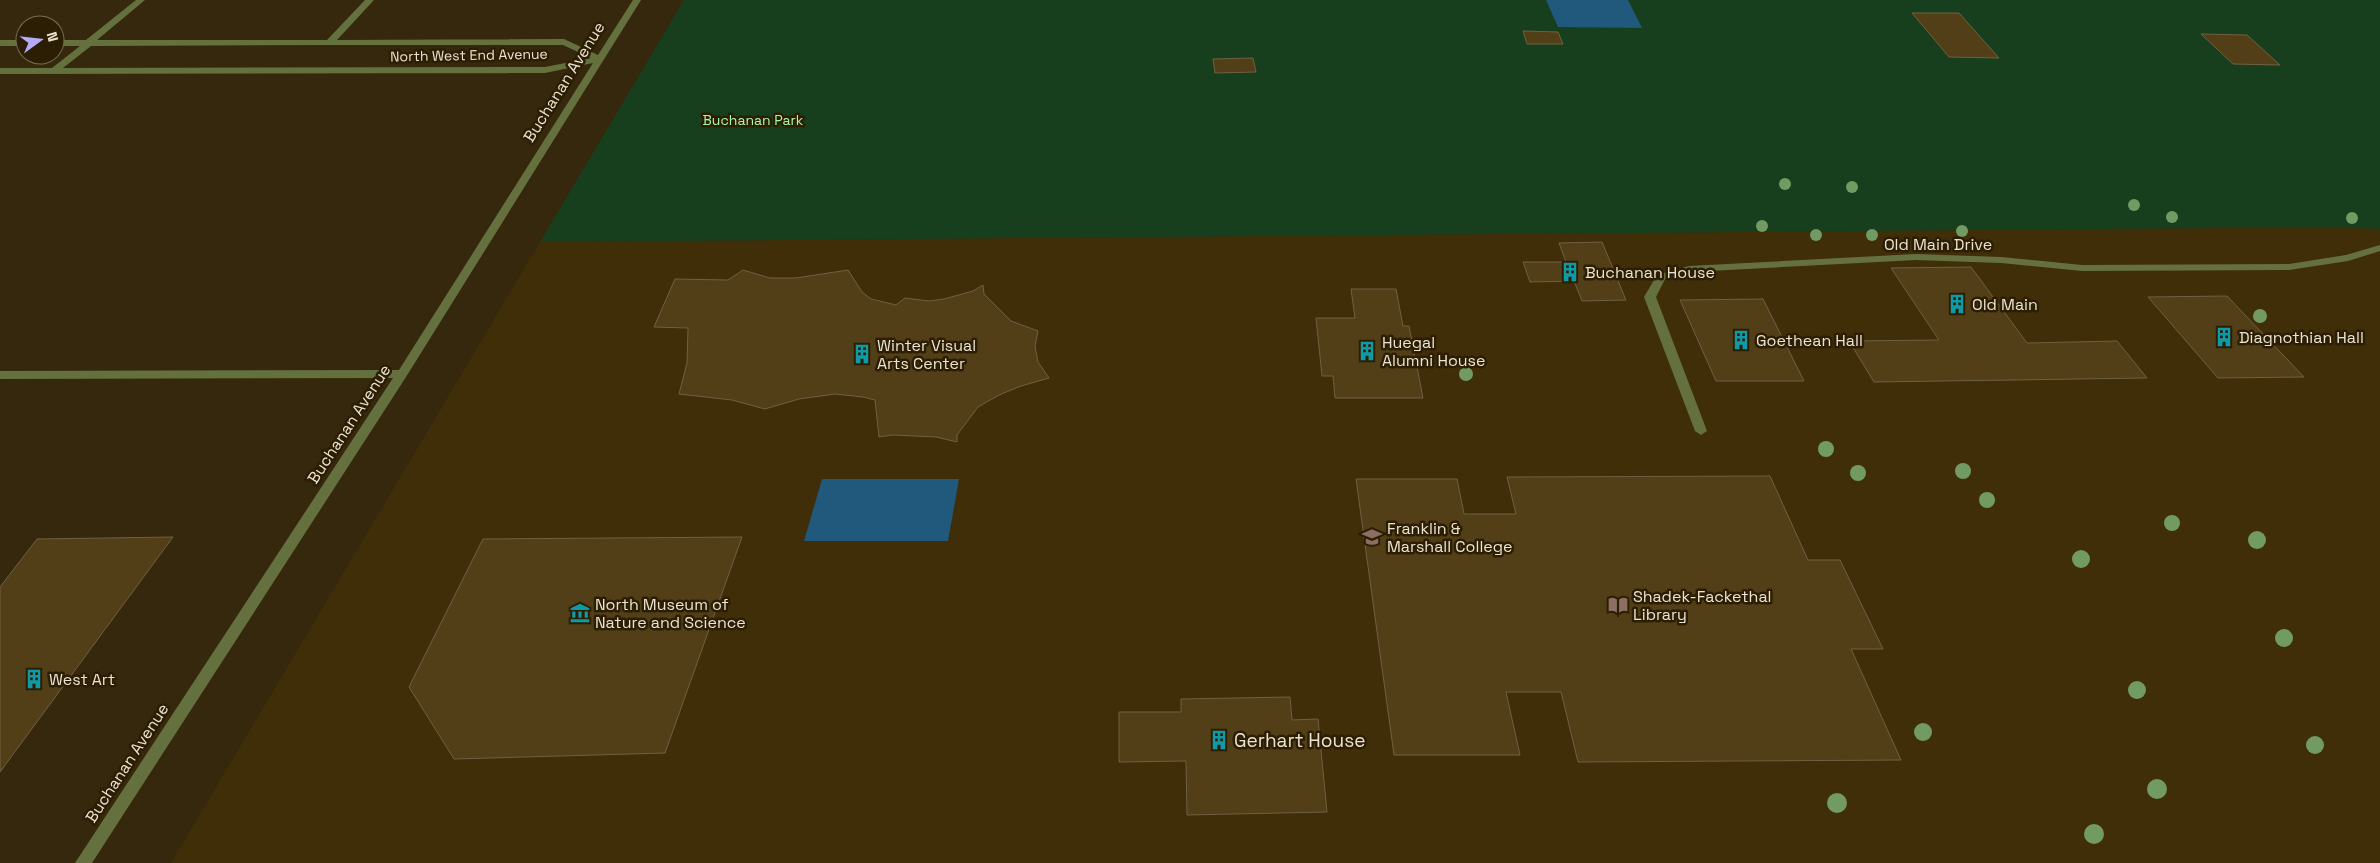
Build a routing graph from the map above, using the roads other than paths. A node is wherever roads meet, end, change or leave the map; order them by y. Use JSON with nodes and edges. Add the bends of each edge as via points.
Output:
{"nodes":[{"id":1,"x":142,"y":0,"type":"edge"},
{"id":2,"x":370,"y":0,"type":"edge"},
{"id":3,"x":637,"y":0,"type":"edge"},
{"id":4,"x":0,"y":43,"type":"edge"},
{"id":5,"x":15,"y":43,"type":"edge"},
{"id":6,"x":65,"y":43,"type":"edge"},
{"id":7,"x":89,"y":43,"type":"junction"},
{"id":8,"x":329,"y":43,"type":"junction"},
{"id":9,"x":600,"y":58,"type":"junction"},
{"id":10,"x":0,"y":71,"type":"edge"},
{"id":11,"x":54,"y":71,"type":"junction"},
{"id":12,"x":2380,"y":248,"type":"edge"},
{"id":13,"x":402,"y":374,"type":"junction"},
{"id":14,"x":0,"y":375,"type":"edge"},
{"id":15,"x":1701,"y":431,"type":"dead end"},
{"id":16,"x":83,"y":863,"type":"edge"}],
"edges":[{"from":1,"to":7,"type":"street"},
{"from":2,"to":8,"type":"street"},
{"from":3,"to":9,"type":"street","name":"Buchanan Avenue"},
{"from":4,"to":5,"type":"street"},
{"from":6,"to":7,"type":"street","name":"North West End Avenue"},
{"from":7,"to":8,"type":"street","name":"North West End Avenue"},
{"from":7,"to":11,"type":"street"},
{"from":8,"to":9,"type":"street","name":"North West End Avenue","via":[[564,42]]},
{"from":9,"to":11,"type":"street","name":"North West End Avenue","via":[[546,70]]},
{"from":9,"to":13,"type":"street","name":"Buchanan Avenue"},
{"from":10,"to":11,"type":"street","name":"North West End Avenue"},
{"from":12,"to":15,"type":"street","name":"Old Main Drive","via":[[2348,258],[2289,267],[2082,268],[2001,260],[1916,257],[1689,269],[1661,277],[1650,297]]},
{"from":13,"to":14,"type":"street"},
{"from":13,"to":16,"type":"street","name":"Buchanan Avenue"}]}
